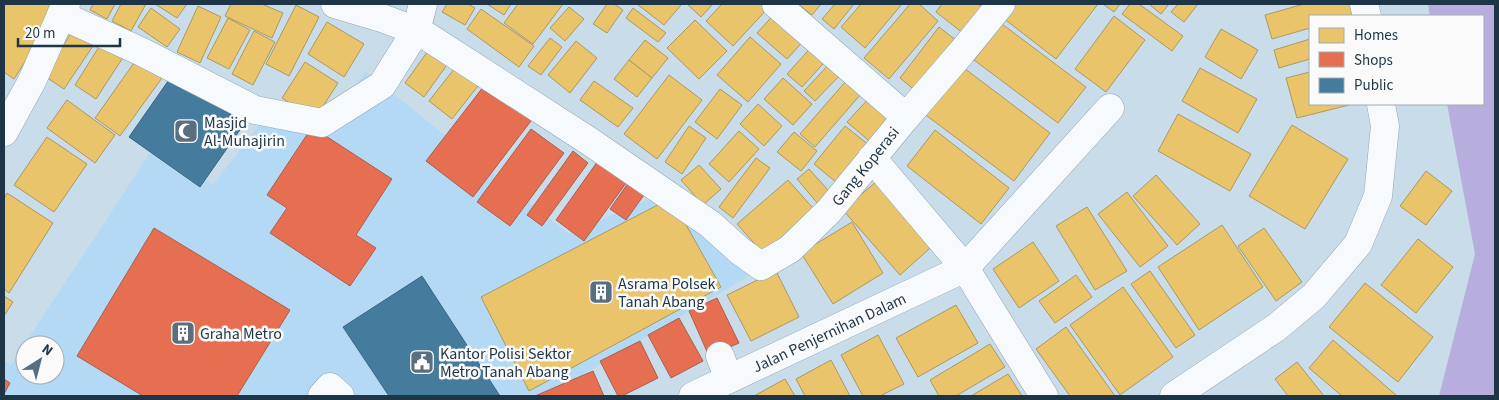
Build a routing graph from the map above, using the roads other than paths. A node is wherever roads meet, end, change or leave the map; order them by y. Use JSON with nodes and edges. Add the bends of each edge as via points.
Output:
{"nodes":[{"id":1,"x":335,"y":4,"type":"edge"},
{"id":2,"x":423,"y":4,"type":"edge"},
{"id":3,"x":776,"y":4,"type":"edge"},
{"id":4,"x":1001,"y":4,"type":"edge"},
{"id":5,"x":64,"y":9,"type":"edge"},
{"id":6,"x":416,"y":31,"type":"junction"},
{"id":7,"x":1381,"y":105,"type":"edge"},
{"id":8,"x":1110,"y":108,"type":"dead end"},
{"id":9,"x":906,"y":117,"type":"junction"},
{"id":10,"x":4,"y":132,"type":"edge"},
{"id":11,"x":872,"y":158,"type":"junction"},
{"id":12,"x":965,"y":268,"type":"junction"},
{"id":13,"x":322,"y":396,"type":"edge"},
{"id":14,"x":340,"y":396,"type":"edge"},
{"id":15,"x":693,"y":396,"type":"edge"},
{"id":16,"x":1044,"y":396,"type":"edge"},
{"id":17,"x":1174,"y":396,"type":"edge"}],
"edges":[{"from":1,"to":6,"type":"street"},
{"from":2,"to":6,"type":"street"},
{"from":3,"to":9,"type":"street"},
{"from":4,"to":9,"type":"street","name":"Gang Koperasi"},
{"from":5,"to":6,"type":"street","via":[[255,110],[322,123],[382,85]]},
{"from":5,"to":10,"type":"street","via":[[32,81]]},
{"from":6,"to":11,"type":"street","name":"Gang Koperasi","via":[[581,135],[710,224],[761,266],[790,249],[829,210]]},
{"from":7,"to":17,"type":"street","via":[[1385,126],[1378,196],[1358,244],[1314,296],[1277,327]]},
{"from":8,"to":12,"type":"street","name":"Jalan Penjernihan Dalam"},
{"from":9,"to":11,"type":"street","name":"Gang Koperasi"},
{"from":11,"to":12,"type":"street"},
{"from":12,"to":15,"type":"street","name":"Jalan Penjernihan Dalam","via":[[724,367]]},
{"from":12,"to":16,"type":"street"},
{"from":13,"to":14,"type":"street","via":[[330,387]]}]}
